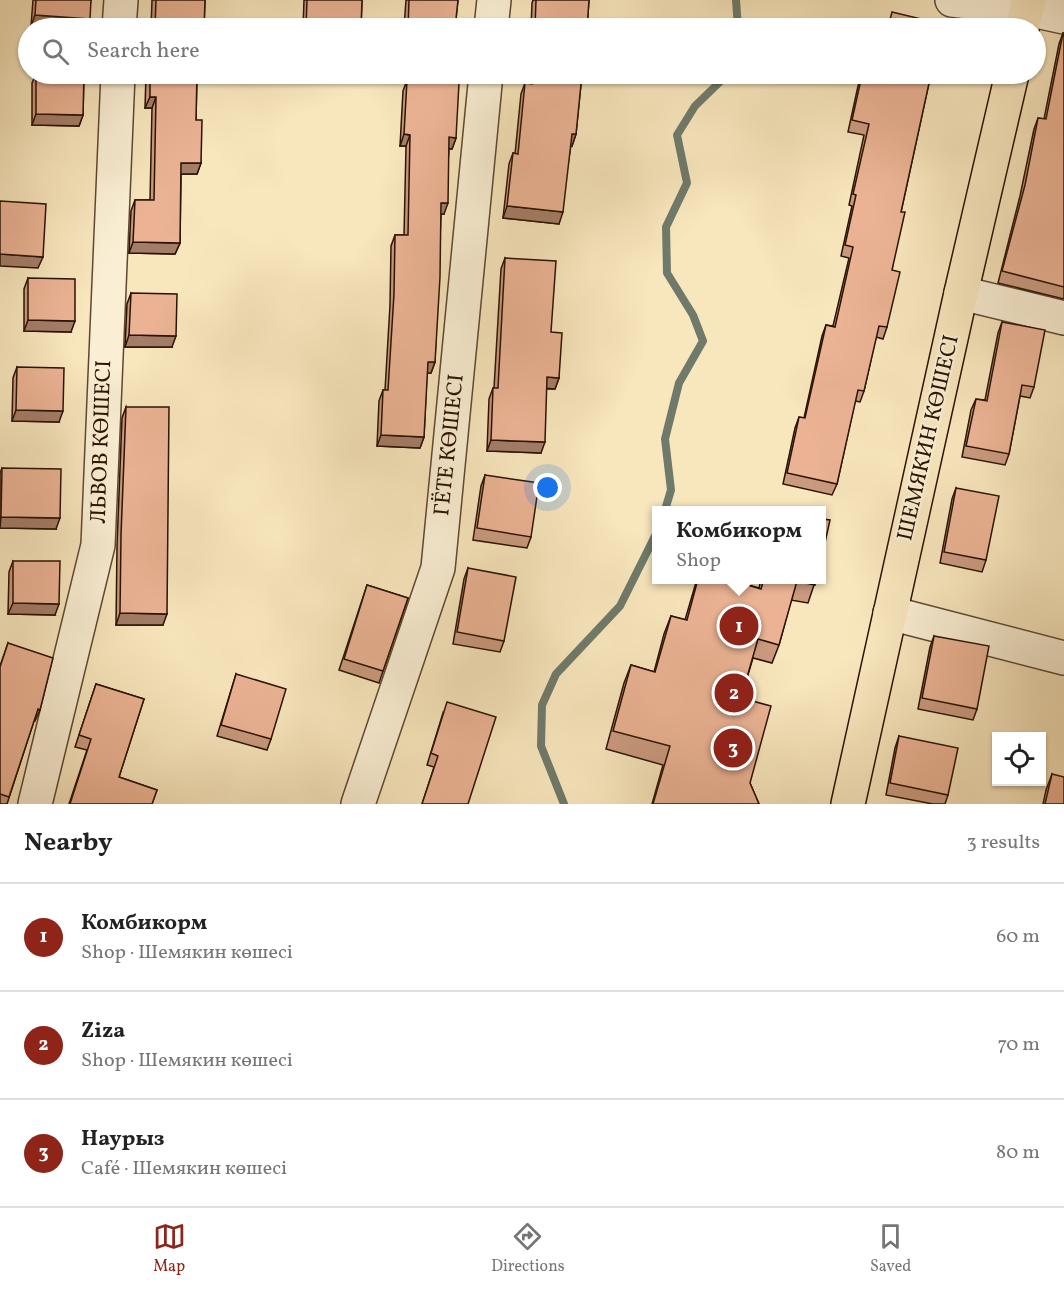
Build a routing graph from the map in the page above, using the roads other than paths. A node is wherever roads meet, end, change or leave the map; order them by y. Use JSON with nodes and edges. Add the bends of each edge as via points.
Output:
{"nodes":[{"id":1,"x":121,"y":0,"type":"edge"},
{"id":2,"x":494,"y":0,"type":"edge"},
{"id":3,"x":952,"y":0,"type":"edge"},
{"id":4,"x":1026,"y":12,"type":"edge"},
{"id":5,"x":120,"y":18,"type":"edge"},
{"id":6,"x":492,"y":18,"type":"edge"},
{"id":7,"x":1064,"y":18,"type":"edge"},
{"id":8,"x":118,"y":84,"type":"edge"},
{"id":9,"x":485,"y":84,"type":"edge"},
{"id":10,"x":1010,"y":84,"type":"edge"},
{"id":11,"x":961,"y":293,"type":"junction"},
{"id":12,"x":1064,"y":318,"type":"edge"},
{"id":13,"x":890,"y":613,"type":"junction"},
{"id":14,"x":1064,"y":658,"type":"edge"},
{"id":15,"x":34,"y":804,"type":"edge"},
{"id":16,"x":358,"y":804,"type":"edge"},
{"id":17,"x":848,"y":804,"type":"edge"}],
"edges":[{"from":1,"to":5,"type":"street"},
{"from":2,"to":6,"type":"street"},
{"from":3,"to":4,"type":"street"},
{"from":4,"to":7,"type":"street"},
{"from":8,"to":15,"type":"street","name":"ЛЬВОВ КӨШЕСІ","via":[[98,545]]},
{"from":9,"to":16,"type":"street","name":"ГЁТЕ КӨШЕСІ","via":[[438,568]]},
{"from":10,"to":11,"type":"main road","name":"ШЕМЯКИН КӨШЕСІ"},
{"from":11,"to":12,"type":"street"},
{"from":11,"to":13,"type":"main road","name":"ШЕМЯКИН КӨШЕСІ"},
{"from":13,"to":14,"type":"street"},
{"from":13,"to":17,"type":"main road","name":"ШЕМЯКИН КӨШЕСІ"}]}
